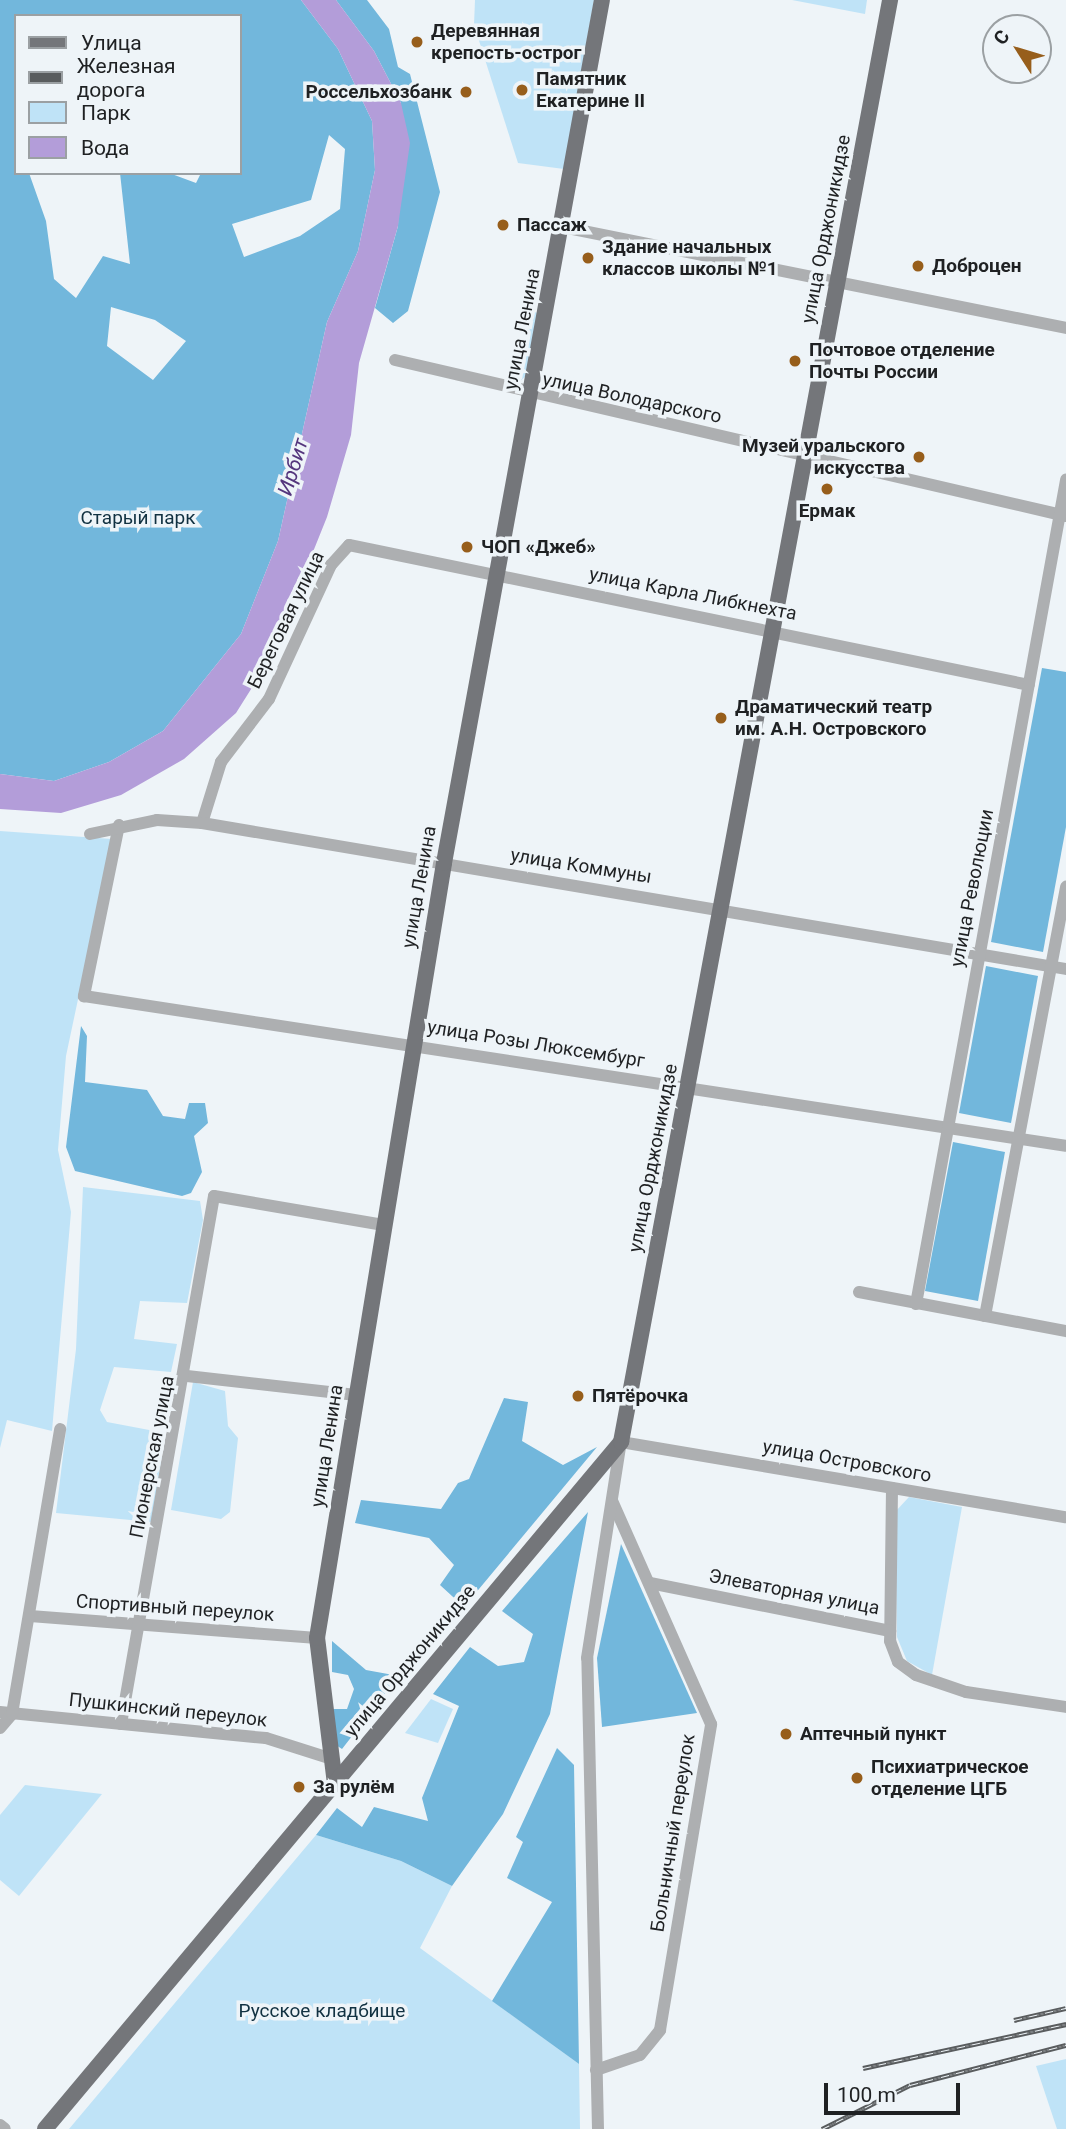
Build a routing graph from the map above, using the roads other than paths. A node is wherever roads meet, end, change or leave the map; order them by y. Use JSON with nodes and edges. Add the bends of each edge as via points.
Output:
{"nodes":[{"id":1,"x":602,"y":0,"type":"edge"},
{"id":2,"x":890,"y":0,"type":"edge"},
{"id":3,"x":563,"y":227,"type":"junction"},
{"id":4,"x":838,"y":279,"type":"junction"},
{"id":5,"x":1066,"y":328,"type":"edge"},
{"id":6,"x":395,"y":360,"type":"dead end"},
{"id":7,"x":530,"y":396,"type":"junction"},
{"id":8,"x":806,"y":455,"type":"junction"},
{"id":9,"x":1066,"y":480,"type":"edge"},
{"id":10,"x":1063,"y":515,"type":"edge"},
{"id":11,"x":349,"y":545,"type":"joint"},
{"id":12,"x":498,"y":575,"type":"junction"},
{"id":13,"x":773,"y":629,"type":"junction"},
{"id":14,"x":1029,"y":685,"type":"junction"},
{"id":15,"x":202,"y":823,"type":"junction"},
{"id":16,"x":119,"y":825,"type":"junction"},
{"id":17,"x":90,"y":834,"type":"dead end"},
{"id":18,"x":444,"y":863,"type":"junction"},
{"id":19,"x":1066,"y":887,"type":"edge"},
{"id":20,"x":721,"y":908,"type":"junction"},
{"id":21,"x":979,"y":953,"type":"junction"},
{"id":22,"x":1052,"y":967,"type":"junction"},
{"id":23,"x":1066,"y":969,"type":"edge"},
{"id":24,"x":414,"y":1045,"type":"junction"},
{"id":25,"x":688,"y":1087,"type":"junction"},
{"id":26,"x":948,"y":1128,"type":"junction"},
{"id":27,"x":1017,"y":1138,"type":"junction"},
{"id":28,"x":1066,"y":1146,"type":"edge"},
{"id":29,"x":384,"y":1225,"type":"junction"},
{"id":30,"x":859,"y":1292,"type":"dead end"},
{"id":31,"x":915,"y":1304,"type":"junction"},
{"id":32,"x":985,"y":1316,"type":"junction"},
{"id":33,"x":1066,"y":1331,"type":"edge"},
{"id":34,"x":187,"y":1376,"type":"junction"},
{"id":35,"x":356,"y":1395,"type":"junction"},
{"id":36,"x":60,"y":1429,"type":"dead end"},
{"id":37,"x":621,"y":1441,"type":"junction"},
{"id":38,"x":892,"y":1488,"type":"junction"},
{"id":39,"x":612,"y":1501,"type":"junction"},
{"id":40,"x":1066,"y":1517,"type":"edge"},
{"id":41,"x":650,"y":1583,"type":"junction"},
{"id":42,"x":30,"y":1616,"type":"junction"},
{"id":43,"x":140,"y":1625,"type":"junction"},
{"id":44,"x":890,"y":1631,"type":"junction"},
{"id":45,"x":317,"y":1638,"type":"junction"},
{"id":46,"x":1066,"y":1707,"type":"edge"},
{"id":47,"x":6,"y":1713,"type":"edge"},
{"id":48,"x":121,"y":1724,"type":"junction"},
{"id":49,"x":0,"y":1728,"type":"edge"},
{"id":50,"x":329,"y":1758,"type":"junction"},
{"id":51,"x":335,"y":1784,"type":"junction"},
{"id":52,"x":597,"y":2070,"type":"junction"},
{"id":53,"x":0,"y":2125,"type":"edge"},
{"id":54,"x":5,"y":2129,"type":"edge"},
{"id":55,"x":45,"y":2129,"type":"edge"},
{"id":56,"x":598,"y":2129,"type":"edge"}],
"edges":[{"from":1,"to":3,"type":"main road","name":"улица Ленина"},
{"from":2,"to":4,"type":"main road","name":"улица Орджоникидзе"},
{"from":3,"to":4,"type":"street"},
{"from":3,"to":7,"type":"main road","name":"улица Ленина"},
{"from":4,"to":5,"type":"street"},
{"from":4,"to":8,"type":"main road","name":"улица Орджоникидзе"},
{"from":6,"to":7,"type":"street","name":"улица Володарского"},
{"from":7,"to":8,"type":"street","name":"улица Володарского"},
{"from":7,"to":12,"type":"main road","name":"улица Ленина"},
{"from":8,"to":10,"type":"street","name":"улица Володарского"},
{"from":8,"to":13,"type":"main road","name":"улица Орджоникидзе"},
{"from":9,"to":10,"type":"street","name":"улица Революции"},
{"from":10,"to":14,"type":"street","name":"улица Революции"},
{"from":11,"to":12,"type":"street","name":"улица Карла Либкнехта"},
{"from":11,"to":15,"type":"street","name":"Береговая улица","via":[[331,565],[270,699],[221,762]]},
{"from":12,"to":13,"type":"street","name":"улица Карла Либкнехта"},
{"from":12,"to":18,"type":"main road","name":"улица Ленина"},
{"from":13,"to":14,"type":"street","name":"улица Карла Либкнехта"},
{"from":13,"to":20,"type":"main road","name":"улица Орджоникидзе"},
{"from":14,"to":21,"type":"street","name":"улица Революции"},
{"from":15,"to":16,"type":"street","name":"улица Коммуны"},
{"from":15,"to":18,"type":"street","name":"улица Коммуны"},
{"from":16,"to":17,"type":"street","name":"улица Коммуны"},
{"from":16,"to":24,"type":"street","name":"улица Розы Люксембург","via":[[84,996]]},
{"from":18,"to":20,"type":"street","name":"улица Коммуны"},
{"from":18,"to":24,"type":"main road","name":"улица Ленина"},
{"from":19,"to":22,"type":"street"},
{"from":20,"to":21,"type":"street","name":"улица Коммуны"},
{"from":20,"to":25,"type":"main road","name":"улица Орджоникидзе"},
{"from":21,"to":22,"type":"street","name":"улица Коммуны"},
{"from":21,"to":26,"type":"street","name":"улица Революции"},
{"from":22,"to":23,"type":"street","name":"улица Коммуны"},
{"from":22,"to":27,"type":"street"},
{"from":24,"to":25,"type":"street","name":"улица Розы Люксембург"},
{"from":24,"to":29,"type":"main road","name":"улица Ленина"},
{"from":25,"to":26,"type":"street","name":"улица Розы Люксембург"},
{"from":25,"to":37,"type":"main road","name":"улица Орджоникидзе"},
{"from":26,"to":27,"type":"street","name":"улица Розы Люксембург"},
{"from":26,"to":31,"type":"street","name":"улица Революции"},
{"from":27,"to":28,"type":"street","name":"улица Розы Люксембург"},
{"from":27,"to":32,"type":"street"},
{"from":29,"to":34,"type":"street","name":"Пионерская улица","via":[[214,1196]]},
{"from":29,"to":35,"type":"main road","name":"улица Ленина"},
{"from":30,"to":31,"type":"street"},
{"from":31,"to":32,"type":"street"},
{"from":32,"to":33,"type":"street"},
{"from":34,"to":35,"type":"street"},
{"from":34,"to":43,"type":"street","name":"Пионерская улица"},
{"from":35,"to":45,"type":"main road","name":"улица Ленина"},
{"from":36,"to":42,"type":"street"},
{"from":37,"to":38,"type":"street","name":"улица Островского"},
{"from":37,"to":39,"type":"street"},
{"from":37,"to":51,"type":"main road","name":"улица Орджоникидзе"},
{"from":38,"to":40,"type":"street","name":"улица Островского"},
{"from":38,"to":44,"type":"street"},
{"from":39,"to":41,"type":"street","name":"Больничный переулок"},
{"from":39,"to":52,"type":"street","via":[[587,1658]]},
{"from":41,"to":44,"type":"street","name":"Элеваторная улица"},
{"from":41,"to":52,"type":"street","name":"Больничный переулок","via":[[711,1724],[660,2030],[640,2055]]},
{"from":42,"to":43,"type":"street","name":"Спортивный переулок"},
{"from":42,"to":47,"type":"street"},
{"from":43,"to":45,"type":"street","name":"Спортивный переулок"},
{"from":43,"to":48,"type":"street","name":"Пионерская улица"},
{"from":44,"to":46,"type":"street","name":"Элеваторная улица","via":[[898,1662],[916,1675],[966,1692]]},
{"from":45,"to":50,"type":"main road","name":"улица Ленина"},
{"from":47,"to":48,"type":"street","name":"Пушкинский переулок"},
{"from":47,"to":49,"type":"street"},
{"from":48,"to":50,"type":"street","name":"Пушкинский переулок","via":[[266,1738]]},
{"from":50,"to":51,"type":"main road","name":"улица Ленина"},
{"from":51,"to":55,"type":"main road","name":"улица Орджоникидзе"},
{"from":52,"to":56,"type":"street"},
{"from":53,"to":54,"type":"street"}]}
